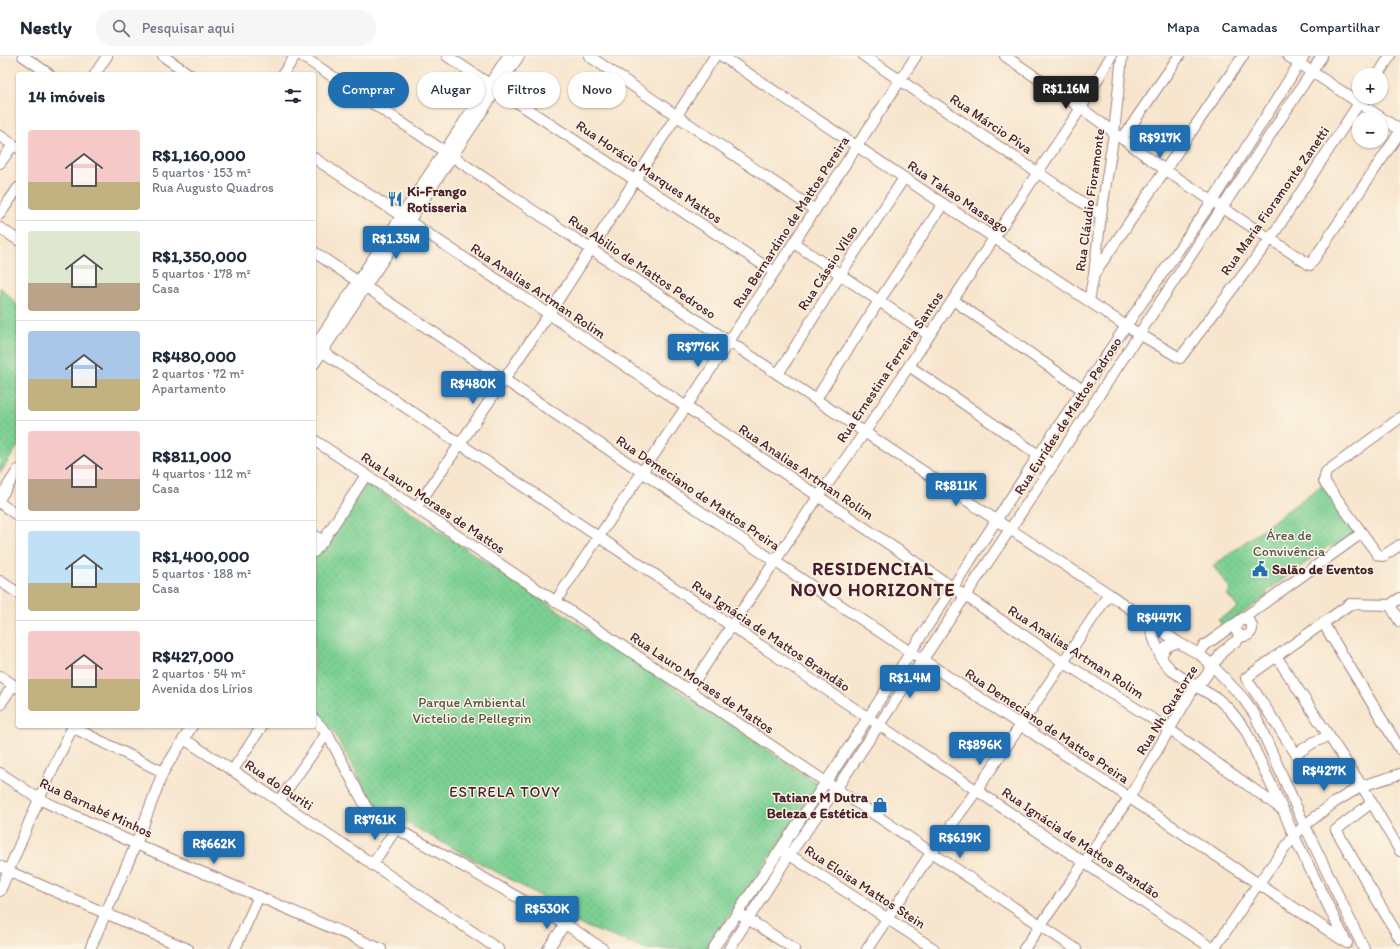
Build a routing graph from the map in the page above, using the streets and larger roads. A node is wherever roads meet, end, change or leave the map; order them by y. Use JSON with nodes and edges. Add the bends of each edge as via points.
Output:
{"nodes":[{"id":1,"x":23,"y":56,"type":"edge"},
{"id":2,"x":107,"y":56,"type":"edge"},
{"id":3,"x":163,"y":56,"type":"edge"},
{"id":4,"x":295,"y":56,"type":"edge"},
{"id":5,"x":302,"y":56,"type":"edge"},
{"id":6,"x":447,"y":56,"type":"edge"},
{"id":7,"x":508,"y":56,"type":"edge"},
{"id":8,"x":519,"y":56,"type":"edge"},
{"id":9,"x":589,"y":56,"type":"edge"},
{"id":10,"x":715,"y":56,"type":"edge"},
{"id":11,"x":722,"y":56,"type":"edge"},
{"id":12,"x":864,"y":56,"type":"edge"},
{"id":13,"x":916,"y":56,"type":"edge"},
{"id":14,"x":1005,"y":56,"type":"edge"},
{"id":15,"x":1111,"y":56,"type":"edge"},
{"id":16,"x":1122,"y":56,"type":"edge"},
{"id":17,"x":1179,"y":56,"type":"edge"},
{"id":18,"x":1243,"y":56,"type":"edge"},
{"id":19,"x":1288,"y":56,"type":"edge"},
{"id":20,"x":1322,"y":56,"type":"edge"},
{"id":21,"x":1390,"y":56,"type":"edge"},
{"id":22,"x":1301,"y":60,"type":"edge"},
{"id":23,"x":1382,"y":68,"type":"edge"},
{"id":24,"x":46,"y":72,"type":"edge"},
{"id":25,"x":96,"y":72,"type":"edge"},
{"id":26,"x":186,"y":72,"type":"edge"},
{"id":27,"x":284,"y":72,"type":"edge"},
{"id":28,"x":501,"y":72,"type":"edge"},
{"id":29,"x":506,"y":72,"type":"edge"},
{"id":30,"x":1311,"y":72,"type":"junction"},
{"id":31,"x":900,"y":80,"type":"junction"},
{"id":32,"x":493,"y":85,"type":"edge"},
{"id":33,"x":493,"y":87,"type":"edge"},
{"id":34,"x":1352,"y":95,"type":"edge"},
{"id":35,"x":1358,"y":104,"type":"edge"},
{"id":36,"x":1366,"y":104,"type":"edge"},
{"id":37,"x":527,"y":108,"type":"edge"},
{"id":38,"x":1081,"y":108,"type":"junction"},
{"id":39,"x":676,"y":117,"type":"junction"},
{"id":40,"x":1400,"y":131,"type":"edge"},
{"id":41,"x":1114,"y":133,"type":"junction"},
{"id":42,"x":0,"y":136,"type":"edge"},
{"id":43,"x":1122,"y":139,"type":"junction"},
{"id":44,"x":15,"y":146,"type":"edge"},
{"id":45,"x":857,"y":146,"type":"junction"},
{"id":46,"x":448,"y":154,"type":"junction"},
{"id":47,"x":316,"y":159,"type":"edge"},
{"id":48,"x":0,"y":163,"type":"edge"},
{"id":49,"x":1165,"y":170,"type":"junction"},
{"id":50,"x":1038,"y":172,"type":"junction"},
{"id":51,"x":904,"y":178,"type":"junction"},
{"id":52,"x":635,"y":180,"type":"junction"},
{"id":53,"x":16,"y":191,"type":"edge"},
{"id":54,"x":1213,"y":200,"type":"junction"},
{"id":55,"x":944,"y":204,"type":"junction"},
{"id":56,"x":1222,"y":207,"type":"junction"},
{"id":57,"x":815,"y":210,"type":"junction"},
{"id":58,"x":0,"y":214,"type":"edge"},
{"id":59,"x":1101,"y":215,"type":"junction"},
{"id":60,"x":404,"y":219,"type":"junction"},
{"id":61,"x":0,"y":228,"type":"edge"},
{"id":62,"x":994,"y":238,"type":"junction"},
{"id":63,"x":1270,"y":238,"type":"junction"},
{"id":64,"x":16,"y":239,"type":"edge"},
{"id":65,"x":794,"y":243,"type":"junction"},
{"id":66,"x":590,"y":249,"type":"junction"},
{"id":67,"x":316,"y":253,"type":"edge"},
{"id":68,"x":774,"y":272,"type":"junction"},
{"id":69,"x":1094,"y":274,"type":"junction"},
{"id":70,"x":840,"y":275,"type":"junction"},
{"id":71,"x":362,"y":284,"type":"junction"},
{"id":72,"x":953,"y":300,"type":"junction"},
{"id":73,"x":1089,"y":300,"type":"junction"},
{"id":74,"x":879,"y":301,"type":"junction"},
{"id":75,"x":549,"y":314,"type":"junction"},
{"id":76,"x":1126,"y":326,"type":"junction"},
{"id":77,"x":1139,"y":334,"type":"junction"},
{"id":78,"x":930,"y":335,"type":"junction"},
{"id":79,"x":729,"y":341,"type":"junction"},
{"id":80,"x":316,"y":348,"type":"edge"},
{"id":81,"x":1180,"y":358,"type":"joint"},
{"id":82,"x":908,"y":366,"type":"junction"},
{"id":83,"x":778,"y":374,"type":"junction"},
{"id":84,"x":504,"y":379,"type":"junction"},
{"id":85,"x":1083,"y":390,"type":"junction"},
{"id":86,"x":816,"y":399,"type":"junction"},
{"id":87,"x":686,"y":407,"type":"junction"},
{"id":88,"x":1400,"y":418,"type":"edge"},
{"id":89,"x":865,"y":432,"type":"junction"},
{"id":90,"x":316,"y":441,"type":"edge"},
{"id":91,"x":460,"y":444,"type":"junction"},
{"id":92,"x":1038,"y":456,"type":"junction"},
{"id":93,"x":1053,"y":466,"type":"junction"},
{"id":94,"x":642,"y":472,"type":"junction"},
{"id":95,"x":16,"y":473,"type":"edge"},
{"id":96,"x":366,"y":475,"type":"junction"},
{"id":97,"x":818,"y":497,"type":"junction"},
{"id":98,"x":0,"y":498,"type":"edge"},
{"id":99,"x":0,"y":503,"type":"edge"},
{"id":100,"x":416,"y":508,"type":"junction"},
{"id":101,"x":16,"y":515,"type":"edge"},
{"id":102,"x":996,"y":520,"type":"junction"},
{"id":103,"x":1011,"y":529,"type":"junction"},
{"id":104,"x":1362,"y":533,"type":"junction"},
{"id":105,"x":316,"y":536,"type":"edge"},
{"id":106,"x":599,"y":537,"type":"junction"},
{"id":107,"x":323,"y":541,"type":"junction"},
{"id":108,"x":1400,"y":545,"type":"edge"},
{"id":109,"x":316,"y":550,"type":"edge"},
{"id":110,"x":775,"y":561,"type":"junction"},
{"id":111,"x":0,"y":581,"type":"edge"},
{"id":112,"x":953,"y":587,"type":"junction"},
{"id":113,"x":16,"y":592,"type":"edge"},
{"id":114,"x":1109,"y":594,"type":"junction"},
{"id":115,"x":966,"y":596,"type":"junction"},
{"id":116,"x":1270,"y":598,"type":"junction"},
{"id":117,"x":1400,"y":598,"type":"edge"},
{"id":118,"x":555,"y":602,"type":"junction"},
{"id":119,"x":1390,"y":605,"type":"junction"},
{"id":120,"x":1147,"y":620,"type":"junction"},
{"id":121,"x":1239,"y":622,"type":"junction"},
{"id":122,"x":1400,"y":622,"type":"edge"},
{"id":123,"x":1323,"y":623,"type":"junction"},
{"id":124,"x":732,"y":627,"type":"junction"},
{"id":125,"x":1247,"y":633,"type":"junction"},
{"id":126,"x":1178,"y":643,"type":"junction"},
{"id":127,"x":1210,"y":643,"type":"junction"},
{"id":128,"x":910,"y":652,"type":"junction"},
{"id":129,"x":1221,"y":653,"type":"junction"},
{"id":130,"x":1199,"y":654,"type":"junction"},
{"id":131,"x":1276,"y":656,"type":"junction"},
{"id":132,"x":1161,"y":658,"type":"junction"},
{"id":133,"x":923,"y":660,"type":"junction"},
{"id":134,"x":1063,"y":662,"type":"junction"},
{"id":135,"x":1211,"y":664,"type":"junction"},
{"id":136,"x":0,"y":676,"type":"edge"},
{"id":137,"x":15,"y":686,"type":"edge"},
{"id":138,"x":1195,"y":686,"type":"junction"},
{"id":139,"x":688,"y":691,"type":"junction"},
{"id":140,"x":0,"y":705,"type":"edge"},
{"id":141,"x":867,"y":718,"type":"junction"},
{"id":142,"x":316,"y":721,"type":"edge"},
{"id":143,"x":880,"y":725,"type":"junction"},
{"id":144,"x":1021,"y":725,"type":"junction"},
{"id":145,"x":72,"y":728,"type":"edge"},
{"id":146,"x":74,"y":728,"type":"edge"},
{"id":147,"x":191,"y":728,"type":"edge"},
{"id":148,"x":261,"y":728,"type":"edge"},
{"id":149,"x":1170,"y":730,"type":"junction"},
{"id":150,"x":327,"y":733,"type":"junction"},
{"id":151,"x":1329,"y":736,"type":"junction"},
{"id":152,"x":184,"y":739,"type":"junction"},
{"id":153,"x":1400,"y":749,"type":"edge"},
{"id":154,"x":233,"y":770,"type":"junction"},
{"id":155,"x":163,"y":772,"type":"junction"},
{"id":156,"x":0,"y":773,"type":"edge"},
{"id":157,"x":1400,"y":774,"type":"edge"},
{"id":158,"x":825,"y":782,"type":"junction"},
{"id":159,"x":1361,"y":785,"type":"junction"},
{"id":160,"x":836,"y":789,"type":"junction"},
{"id":161,"x":977,"y":790,"type":"junction"},
{"id":162,"x":1129,"y":798,"type":"junction"},
{"id":163,"x":39,"y":799,"type":"junction"},
{"id":164,"x":279,"y":801,"type":"junction"},
{"id":165,"x":1372,"y":803,"type":"junction"},
{"id":166,"x":1283,"y":810,"type":"junction"},
{"id":167,"x":1304,"y":823,"type":"junction"},
{"id":168,"x":396,"y":829,"type":"junction"},
{"id":169,"x":1294,"y":836,"type":"junction"},
{"id":170,"x":136,"y":844,"type":"junction"},
{"id":171,"x":780,"y":849,"type":"junction"},
{"id":172,"x":1400,"y":851,"type":"edge"},
{"id":173,"x":931,"y":853,"type":"junction"},
{"id":174,"x":789,"y":855,"type":"junction"},
{"id":175,"x":1084,"y":862,"type":"junction"},
{"id":176,"x":372,"y":864,"type":"junction"},
{"id":177,"x":4,"y":868,"type":"edge"},
{"id":178,"x":1258,"y":884,"type":"junction"},
{"id":179,"x":0,"y":891,"type":"edge"},
{"id":180,"x":259,"y":896,"type":"junction"},
{"id":181,"x":737,"y":912,"type":"junction"},
{"id":182,"x":106,"y":913,"type":"junction"},
{"id":183,"x":887,"y":918,"type":"junction"},
{"id":184,"x":748,"y":919,"type":"junction"},
{"id":185,"x":565,"y":924,"type":"junction"},
{"id":186,"x":1040,"y":925,"type":"junction"},
{"id":187,"x":1400,"y":939,"type":"edge"},
{"id":188,"x":1348,"y":946,"type":"edge"},
{"id":189,"x":90,"y":949,"type":"edge"},
{"id":190,"x":188,"y":949,"type":"edge"},
{"id":191,"x":235,"y":949,"type":"edge"},
{"id":192,"x":381,"y":949,"type":"edge"},
{"id":193,"x":498,"y":949,"type":"edge"},
{"id":194,"x":548,"y":949,"type":"edge"},
{"id":195,"x":603,"y":949,"type":"edge"},
{"id":196,"x":713,"y":949,"type":"edge"},
{"id":197,"x":728,"y":949,"type":"edge"},
{"id":198,"x":794,"y":949,"type":"edge"},
{"id":199,"x":867,"y":949,"type":"edge"},
{"id":200,"x":934,"y":949,"type":"edge"},
{"id":201,"x":1024,"y":949,"type":"edge"},
{"id":202,"x":1076,"y":949,"type":"edge"},
{"id":203,"x":1213,"y":949,"type":"edge"},
{"id":204,"x":1364,"y":949,"type":"edge"}],
"edges":[{"from":1,"to":24,"type":"street"},
{"from":2,"to":25,"type":"street"},
{"from":3,"to":26,"type":"street"},
{"from":4,"to":27,"type":"street"},
{"from":5,"to":46,"type":"street","name":"Rua Abilio de Mattos Pedroso"},
{"from":6,"to":32,"type":"street","name":"Rua Horácio Marques Mattos"},
{"from":7,"to":28,"type":"street"},
{"from":8,"to":29,"type":"street"},
{"from":9,"to":39,"type":"street"},
{"from":10,"to":39,"type":"street"},
{"from":11,"to":45,"type":"street","name":"Rua Takao Massago"},
{"from":12,"to":31,"type":"street","name":"Rua Márcio Piva"},
{"from":13,"to":31,"type":"street","name":"Rua Bernardino de Mattos Pereira"},
{"from":14,"to":38,"type":"street"},
{"from":15,"to":38,"type":"street","name":"Rua Ernestina Ferreira Santos"},
{"from":16,"to":41,"type":"street","name":"Rua Cláudio Fioramonte"},
{"from":17,"to":43,"type":"street"},
{"from":18,"to":49,"type":"street"},
{"from":19,"to":22,"type":"street"},
{"from":20,"to":30,"type":"street","name":"Rua Eurídes de Mattos Pedroso"},
{"from":21,"to":23,"type":"street"},
{"from":22,"to":30,"type":"street"},
{"from":22,"to":54,"type":"street","name":"Rua Eurídes de Mattos Pedroso"},
{"from":30,"to":34,"type":"street"},
{"from":30,"to":56,"type":"street","name":"Rua Eurídes de Mattos Pedroso"},
{"from":31,"to":45,"type":"street","name":"Rua Bernardino de Mattos Pereira"},
{"from":31,"to":50,"type":"street","name":"Rua Márcio Piva"},
{"from":33,"to":46,"type":"street"},
{"from":35,"to":63,"type":"street","name":"Rua Maria Fioramonte Zanetti"},
{"from":36,"to":40,"type":"street"},
{"from":37,"to":52,"type":"street","name":"Rua Horácio Marques Mattos"},
{"from":38,"to":41,"type":"street"},
{"from":38,"to":50,"type":"street","name":"Rua Ernestina Ferreira Santos"},
{"from":39,"to":52,"type":"street"},
{"from":39,"to":57,"type":"street"},
{"from":40,"to":63,"type":"street","via":[[1310,265]]},
{"from":41,"to":43,"type":"street"},
{"from":41,"to":59,"type":"street","name":"Rua Cláudio Fioramonte"},
{"from":42,"to":44,"type":"street"},
{"from":43,"to":49,"type":"street"},
{"from":44,"to":48,"type":"street"},
{"from":45,"to":51,"type":"street","name":"Rua Takao Massago"},
{"from":45,"to":57,"type":"street","name":"Rua Bernardino de Mattos Pereira"},
{"from":46,"to":60,"type":"street"},
{"from":46,"to":66,"type":"street","name":"Rua Abilio de Mattos Pedroso"},
{"from":47,"to":60,"type":"street","name":"Rua Analias Artman Rolim"},
{"from":49,"to":54,"type":"street"},
{"from":49,"to":69,"type":"street"},
{"from":50,"to":59,"type":"street","name":"Rua Márcio Piva"},
{"from":50,"to":62,"type":"street","name":"Rua Ernestina Ferreira Santos"},
{"from":51,"to":55,"type":"street","name":"Rua Takao Massago"},
{"from":51,"to":70,"type":"street","name":"Rua Cássio Vilso"},
{"from":52,"to":66,"type":"street"},
{"from":52,"to":68,"type":"street","name":"Rua Horácio Marques Mattos"},
{"from":53,"to":58,"type":"street"},
{"from":54,"to":56,"type":"street"},
{"from":54,"to":76,"type":"street","name":"Rua Eurídes de Mattos Pedroso"},
{"from":55,"to":62,"type":"street","name":"Rua Takao Massago"},
{"from":55,"to":74,"type":"street"},
{"from":56,"to":63,"type":"street"},
{"from":56,"to":77,"type":"street","name":"Rua Eurídes de Mattos Pedroso"},
{"from":57,"to":65,"type":"street","name":"Rua Bernardino de Mattos Pereira"},
{"from":59,"to":69,"type":"street","name":"Rua Cláudio Fioramonte"},
{"from":60,"to":71,"type":"street"},
{"from":60,"to":75,"type":"street","name":"Rua Analias Artman Rolim"},
{"from":61,"to":64,"type":"street"},
{"from":62,"to":72,"type":"street","name":"Rua Ernestina Ferreira Santos"},
{"from":62,"to":73,"type":"street","name":"Rua Takao Massago"},
{"from":63,"to":81,"type":"street","name":"Rua Maria Fioramonte Zanetti"},
{"from":65,"to":68,"type":"street","name":"Rua Bernardino de Mattos Pereira"},
{"from":65,"to":70,"type":"street"},
{"from":66,"to":75,"type":"street"},
{"from":66,"to":79,"type":"street","name":"Rua Abilio de Mattos Pedroso"},
{"from":67,"to":71,"type":"street","name":"Rua Demeciano de Mattos Preira"},
{"from":68,"to":79,"type":"street","name":"Rua Bernardino de Mattos Pereira"},
{"from":69,"to":73,"type":"street","name":"Rua Cláudio Fioramonte"},
{"from":70,"to":74,"type":"street"},
{"from":70,"to":83,"type":"street","name":"Rua Cássio Vilso"},
{"from":71,"to":80,"type":"street"},
{"from":71,"to":84,"type":"street","name":"Rua Demeciano de Mattos Preira"},
{"from":72,"to":78,"type":"street","name":"Rua Ernestina Ferreira Santos"},
{"from":72,"to":85,"type":"street"},
{"from":73,"to":76,"type":"street","name":"Rua Takao Massago"},
{"from":74,"to":78,"type":"street"},
{"from":74,"to":86,"type":"street"},
{"from":75,"to":84,"type":"street"},
{"from":75,"to":87,"type":"street","name":"Rua Analias Artman Rolim"},
{"from":76,"to":77,"type":"street","name":"Rua Takao Massago"},
{"from":76,"to":85,"type":"street","name":"Rua Eurídes de Mattos Pedroso"},
{"from":77,"to":81,"type":"street","name":"Rua Takao Massago"},
{"from":77,"to":93,"type":"street","name":"Rua Eurídes de Mattos Pedroso"},
{"from":78,"to":82,"type":"street","name":"Rua Ernestina Ferreira Santos"},
{"from":79,"to":83,"type":"street","name":"Rua Abilio de Mattos Pedroso"},
{"from":79,"to":87,"type":"street","name":"Rua Bernardino de Mattos Pereira"},
{"from":80,"to":91,"type":"street","name":"Rua Ignácia de Mattos Brandão"},
{"from":82,"to":89,"type":"street","name":"Rua Ernestina Ferreira Santos"},
{"from":82,"to":92,"type":"street"},
{"from":83,"to":86,"type":"street","name":"Rua Abilio de Mattos Pedroso"},
{"from":84,"to":91,"type":"street"},
{"from":84,"to":94,"type":"street","name":"Rua Demeciano de Mattos Preira"},
{"from":85,"to":92,"type":"street","name":"Rua Eurídes de Mattos Pedroso"},
{"from":86,"to":89,"type":"street","name":"Rua Abilio de Mattos Pedroso"},
{"from":87,"to":94,"type":"street","name":"Rua Bernardino de Mattos Pereira"},
{"from":87,"to":97,"type":"street","name":"Rua Analias Artman Rolim"},
{"from":88,"to":104,"type":"street","via":[[1326,472],[1324,481]]},
{"from":89,"to":97,"type":"street","name":"Rua Ernestina Ferreira Santos"},
{"from":89,"to":102,"type":"street","name":"Rua Abilio de Mattos Pedroso"},
{"from":90,"to":96,"type":"street","name":"Rua Lauro Moraes de Mattos"},
{"from":91,"to":100,"type":"street"},
{"from":91,"to":106,"type":"street","name":"Rua Ignácia de Mattos Brandão"},
{"from":92,"to":93,"type":"street"},
{"from":92,"to":102,"type":"street","name":"Rua Eurídes de Mattos Pedroso"},
{"from":93,"to":103,"type":"street","name":"Rua Eurídes de Mattos Pedroso"},
{"from":94,"to":106,"type":"street","name":"Rua Bernardino de Mattos Pereira"},
{"from":94,"to":110,"type":"street","name":"Rua Demeciano de Mattos Preira"},
{"from":95,"to":98,"type":"street"},
{"from":96,"to":100,"type":"street","name":"Rua Lauro Moraes de Mattos"},
{"from":96,"to":107,"type":"street"},
{"from":97,"to":110,"type":"street","name":"Rua Ernestina Ferreira Santos"},
{"from":97,"to":112,"type":"street","name":"Rua Analias Artman Rolim"},
{"from":99,"to":101,"type":"street"},
{"from":100,"to":118,"type":"street","name":"Rua Lauro Moraes de Mattos"},
{"from":102,"to":103,"type":"street","name":"Rua Abilio de Mattos Pedroso"},
{"from":102,"to":112,"type":"street","name":"Rua Eurídes de Mattos Pedroso"},
{"from":103,"to":114,"type":"street","name":"Rua Abilio de Mattos Pedroso"},
{"from":103,"to":115,"type":"street","name":"Rua Eurídes de Mattos Pedroso"},
{"from":104,"to":108,"type":"street","via":[[1378,555],[1383,556]]},
{"from":104,"to":116,"type":"street"},
{"from":105,"to":107,"type":"street"},
{"from":106,"to":118,"type":"street","name":"Rua Bernardino de Mattos Pereira"},
{"from":106,"to":124,"type":"street","name":"Rua Ignácia de Mattos Brandão"},
{"from":107,"to":109,"type":"street"},
{"from":110,"to":124,"type":"street","name":"Rua Ernestina Ferreira Santos"},
{"from":110,"to":128,"type":"street","name":"Rua Demeciano de Mattos Preira"},
{"from":111,"to":113,"type":"street"},
{"from":112,"to":115,"type":"street","name":"Rua Analias Artman Rolim"},
{"from":112,"to":128,"type":"street","name":"Rua Eurídes de Mattos Pedroso"},
{"from":114,"to":120,"type":"street","name":"Rua Abilio de Mattos Pedroso"},
{"from":114,"to":134,"type":"street"},
{"from":115,"to":133,"type":"street","name":"Rua Eurídes de Mattos Pedroso"},
{"from":115,"to":134,"type":"street","name":"Rua Analias Artman Rolim"},
{"from":116,"to":121,"type":"street"},
{"from":116,"to":125,"type":"street"},
{"from":117,"to":119,"type":"street"},
{"from":118,"to":139,"type":"street","name":"Rua Lauro Moraes de Mattos"},
{"from":119,"to":122,"type":"street"},
{"from":119,"to":123,"type":"street","via":[[1350,604]]},
{"from":120,"to":126,"type":"street","name":"Rua Abilio de Mattos Pedroso"},
{"from":120,"to":132,"type":"street"},
{"from":121,"to":125,"type":"street","via":[[1249,621],[1252,626]]},
{"from":121,"to":127,"type":"street"},
{"from":123,"to":131,"type":"street"},
{"from":123,"to":153,"type":"street"},
{"from":124,"to":139,"type":"street","name":"Rua Ernestina Ferreira Santos"},
{"from":124,"to":141,"type":"street","name":"Rua Ignácia de Mattos Brandão"},
{"from":125,"to":129,"type":"street"},
{"from":126,"to":130,"type":"street","name":"Rua Abilio de Mattos Pedroso"},
{"from":126,"to":132,"type":"street","via":[[1165,648]]},
{"from":127,"to":129,"type":"street","via":[[1216,645]]},
{"from":127,"to":130,"type":"street","via":[[1204,646]]},
{"from":128,"to":133,"type":"street","name":"Rua Demeciano de Mattos Preira"},
{"from":128,"to":141,"type":"street","name":"Rua Eurídes de Mattos Pedroso"},
{"from":129,"to":135,"type":"street"},
{"from":130,"to":135,"type":"street","name":"Rua Abilio de Mattos Pedroso"},
{"from":131,"to":151,"type":"street"},
{"from":131,"to":151,"type":"street","via":[[1246,678],[1296,754]]},
{"from":132,"to":138,"type":"street","via":[[1172,670]]},
{"from":133,"to":143,"type":"street","name":"Rua Eurídes de Mattos Pedroso"},
{"from":133,"to":144,"type":"street","name":"Rua Demeciano de Mattos Preira"},
{"from":134,"to":144,"type":"street"},
{"from":134,"to":149,"type":"street","name":"Rua Analias Artman Rolim"},
{"from":135,"to":138,"type":"street","name":"Rua Nh Quatorze","via":[[1205,676]]},
{"from":135,"to":167,"type":"street","name":"Rua Abilio de Mattos Pedroso","via":[[1255,715]]},
{"from":136,"to":137,"type":"street"},
{"from":137,"to":140,"type":"street"},
{"from":138,"to":149,"type":"street","name":"Rua Nh Quatorze"},
{"from":138,"to":166,"type":"street","via":[[1218,699],[1245,729]]},
{"from":139,"to":158,"type":"street","name":"Rua Lauro Moraes de Mattos"},
{"from":141,"to":143,"type":"street","name":"Rua Ignácia de Mattos Brandão"},
{"from":141,"to":158,"type":"street","name":"Rua Eurídes de Mattos Pedroso"},
{"from":142,"to":150,"type":"street"},
{"from":143,"to":160,"type":"street","name":"Rua Eurídes de Mattos Pedroso"},
{"from":143,"to":161,"type":"street","name":"Rua Ignácia de Mattos Brandão"},
{"from":144,"to":161,"type":"street"},
{"from":144,"to":162,"type":"street","name":"Rua Demeciano de Mattos Preira"},
{"from":145,"to":163,"type":"street"},
{"from":146,"to":155,"type":"street"},
{"from":147,"to":152,"type":"street"},
{"from":148,"to":154,"type":"street"},
{"from":149,"to":162,"type":"street","name":"Rua Nh Quatorze"},
{"from":149,"to":166,"type":"street","name":"Rua Analias Artman Rolim"},
{"from":150,"to":164,"type":"street"},
{"from":150,"to":168,"type":"street","via":[[366,807],[374,816]]},
{"from":151,"to":159,"type":"street"},
{"from":152,"to":154,"type":"street","name":"Rua do Buriti"},
{"from":152,"to":155,"type":"street"},
{"from":154,"to":164,"type":"street","name":"Rua do Buriti"},
{"from":155,"to":170,"type":"street"},
{"from":156,"to":163,"type":"street","name":"Rua Barnabé Minhos"},
{"from":157,"to":159,"type":"street"},
{"from":158,"to":160,"type":"street","name":"Rua Lauro Moraes de Mattos"},
{"from":158,"to":171,"type":"street","name":"Rua Eurídes de Mattos Pedroso"},
{"from":159,"to":165,"type":"street"},
{"from":159,"to":167,"type":"street"},
{"from":160,"to":173,"type":"street","name":"Rua Lauro Moraes de Mattos"},
{"from":160,"to":174,"type":"street","name":"Rua Eurídes de Mattos Pedroso"},
{"from":161,"to":173,"type":"street"},
{"from":161,"to":175,"type":"street","name":"Rua Ignácia de Mattos Brandão"},
{"from":162,"to":175,"type":"street","name":"Rua Nh Quatorze"},
{"from":162,"to":178,"type":"street","name":"Rua Demeciano de Mattos Preira"},
{"from":163,"to":170,"type":"street","name":"Rua Barnabé Minhos"},
{"from":163,"to":177,"type":"street"},
{"from":164,"to":176,"type":"street","name":"Rua do Buriti"},
{"from":165,"to":172,"type":"street"},
{"from":165,"to":187,"type":"street","via":[[1336,830]]},
{"from":166,"to":169,"type":"street"},
{"from":167,"to":169,"type":"street"},
{"from":167,"to":204,"type":"street","name":"Rua Abilio de Mattos Pedroso"},
{"from":168,"to":176,"type":"street"},
{"from":168,"to":185,"type":"street"},
{"from":169,"to":178,"type":"street"},
{"from":169,"to":188,"type":"street"},
{"from":170,"to":180,"type":"street","name":"Rua Barnabé Minhos"},
{"from":170,"to":182,"type":"street"},
{"from":171,"to":174,"type":"street","name":"Rua Eloisa Mattos Stein"},
{"from":171,"to":181,"type":"street","name":"Rua Eurídes de Mattos Pedroso"},
{"from":173,"to":183,"type":"street"},
{"from":173,"to":186,"type":"street","name":"Rua Lauro Moraes de Mattos"},
{"from":174,"to":183,"type":"street","name":"Rua Eloisa Mattos Stein"},
{"from":174,"to":184,"type":"street","name":"Rua Eurídes de Mattos Pedroso"},
{"from":175,"to":186,"type":"street","name":"Rua Nh Quatorze"},
{"from":175,"to":203,"type":"street","name":"Rua Ignácia de Mattos Brandão"},
{"from":176,"to":193,"type":"street","name":"Rua do Buriti"},
{"from":177,"to":179,"type":"street"},
{"from":177,"to":182,"type":"street"},
{"from":178,"to":188,"type":"street","name":"Rua Demeciano de Mattos Preira"},
{"from":178,"to":203,"type":"street"},
{"from":180,"to":191,"type":"street"},
{"from":180,"to":192,"type":"street","name":"Rua Barnabé Minhos"},
{"from":181,"to":184,"type":"street"},
{"from":181,"to":196,"type":"street","name":"Rua Eurídes de Mattos Pedroso"},
{"from":182,"to":189,"type":"street"},
{"from":182,"to":190,"type":"street"},
{"from":183,"to":199,"type":"street"},
{"from":183,"to":200,"type":"street","name":"Rua Eloisa Mattos Stein"},
{"from":184,"to":197,"type":"street","name":"Rua Eurídes de Mattos Pedroso"},
{"from":184,"to":198,"type":"street"},
{"from":185,"to":194,"type":"street"},
{"from":185,"to":195,"type":"street"},
{"from":186,"to":201,"type":"street","name":"Rua Nh Quatorze"},
{"from":186,"to":202,"type":"street","name":"Rua Lauro Moraes de Mattos"}]}
